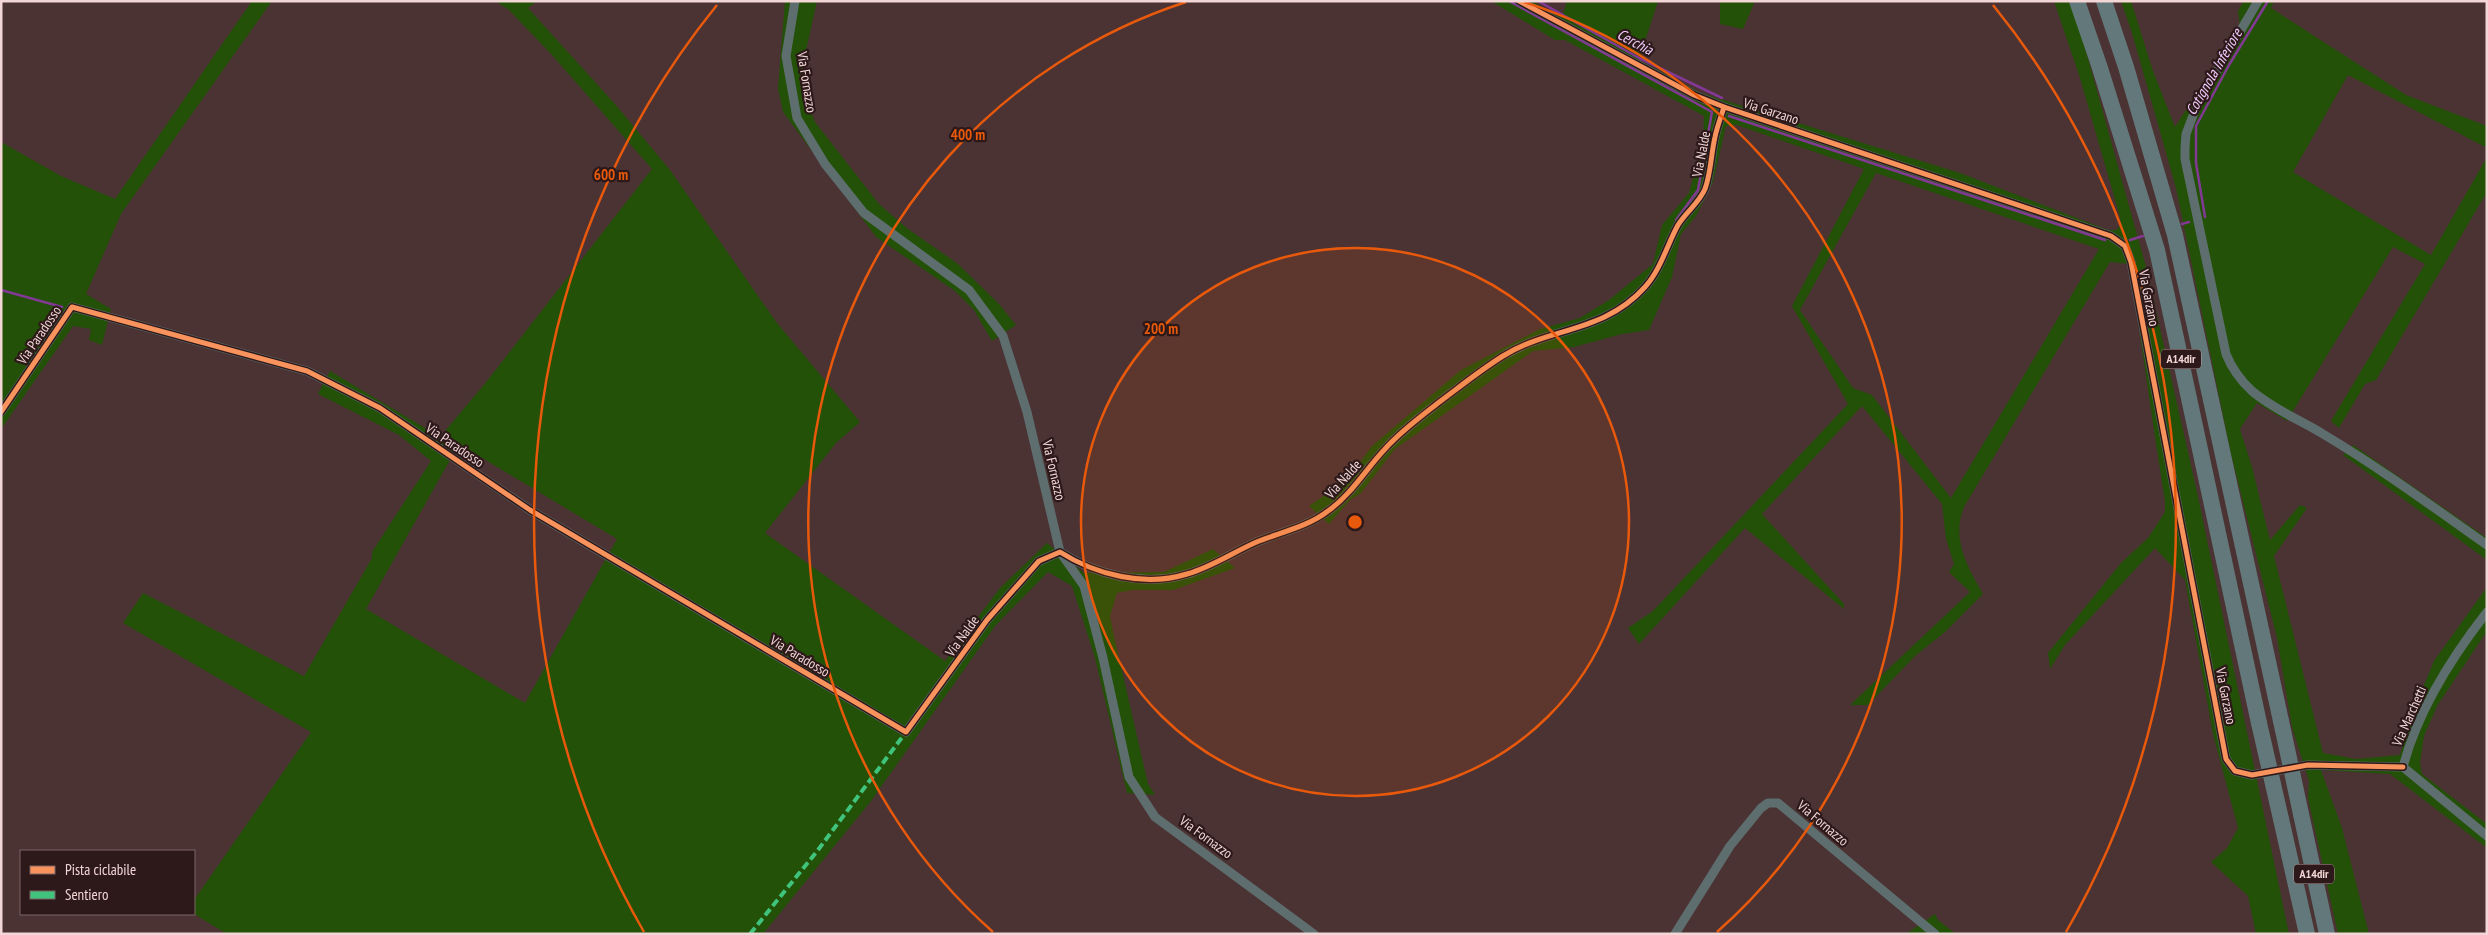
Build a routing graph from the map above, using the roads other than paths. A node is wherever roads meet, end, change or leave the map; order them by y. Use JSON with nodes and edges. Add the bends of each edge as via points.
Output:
{"nodes":[{"id":1,"x":795,"y":1,"type":"edge"},
{"id":2,"x":1520,"y":1,"type":"edge"},
{"id":3,"x":2077,"y":1,"type":"edge"},
{"id":4,"x":2104,"y":1,"type":"edge"},
{"id":5,"x":2258,"y":1,"type":"edge"},
{"id":6,"x":1724,"y":107,"type":"junction"},
{"id":7,"x":1,"y":412,"type":"edge"},
{"id":8,"x":2487,"y":545,"type":"edge"},
{"id":9,"x":1060,"y":552,"type":"junction"},
{"id":10,"x":2487,"y":612,"type":"edge"},
{"id":11,"x":906,"y":732,"type":"joint"},
{"id":12,"x":2403,"y":767,"type":"junction"},
{"id":13,"x":2487,"y":836,"type":"edge"},
{"id":14,"x":1314,"y":934,"type":"edge"},
{"id":15,"x":1675,"y":934,"type":"edge"},
{"id":16,"x":1935,"y":934,"type":"edge"},
{"id":17,"x":2307,"y":934,"type":"edge"},
{"id":18,"x":2327,"y":934,"type":"edge"}],
"edges":[{"from":1,"to":9,"type":"street","name":"Via Fornazzo","via":[[786,56],[797,118],[825,164],[864,213],[969,290],[1003,336],[1027,412]]},
{"from":2,"to":6,"type":"street","name":"Via Garzano","via":[[1694,95]]},
{"from":3,"to":17,"type":"highway","number":"A14dir","bridge":true,"via":[[2157,250]]},
{"from":4,"to":18,"type":"highway","number":"A14dir","bridge":true,"via":[[2175,235]]},
{"from":5,"to":8,"type":"street","via":[[2197,105],[2186,134],[2185,159],[2226,354],[2240,380],[2271,405],[2323,434]]},
{"from":6,"to":9,"type":"street","name":"Via Nalde","via":[[1715,135],[1706,187],[1679,224],[1654,275],[1638,294],[1600,319],[1505,354],[1477,373],[1398,436],[1324,514],[1204,568],[1172,577],[1129,578],[1076,563]]},
{"from":6,"to":12,"type":"street","name":"Via Garzano","via":[[2110,236],[2125,246],[2133,271],[2226,759],[2235,771],[2252,775],[2308,765]]},
{"from":7,"to":11,"type":"street","name":"Via Paradosso","via":[[72,308],[307,371],[380,408],[530,510]]},
{"from":9,"to":11,"type":"street","name":"Via Nalde","via":[[1040,561],[987,620]]},
{"from":9,"to":14,"type":"street","name":"Via Fornazzo","via":[[1084,586],[1129,778],[1155,817]]},
{"from":10,"to":12,"type":"street","name":"Via Marchetti","via":[[2463,643],[2431,696]]},
{"from":12,"to":13,"type":"street","name":"Via Marchetti"},
{"from":15,"to":16,"type":"street","name":"Via Fornazzo","via":[[1730,846],[1768,803],[1778,803]]}]}
